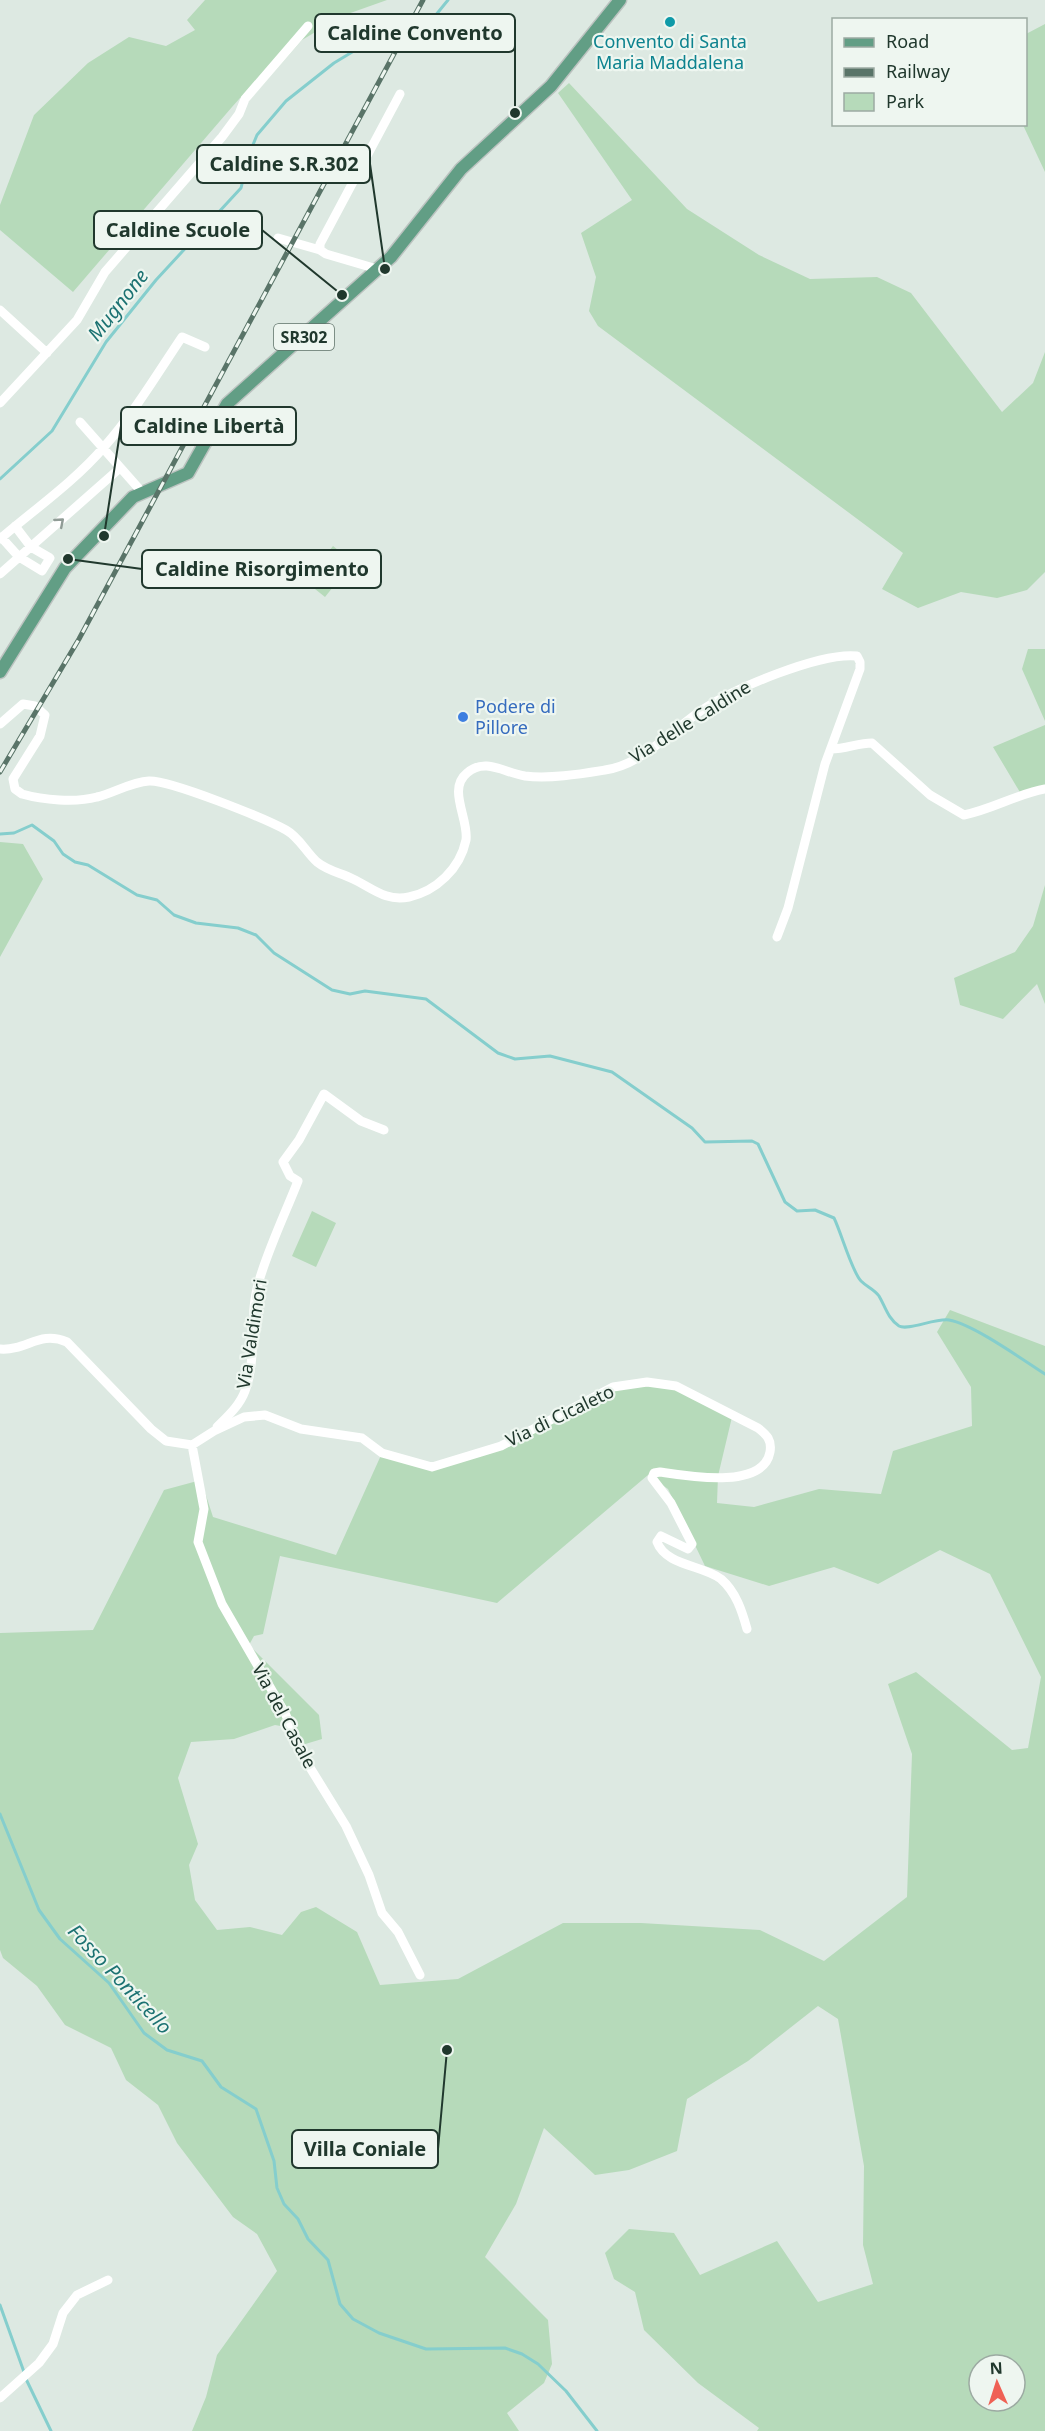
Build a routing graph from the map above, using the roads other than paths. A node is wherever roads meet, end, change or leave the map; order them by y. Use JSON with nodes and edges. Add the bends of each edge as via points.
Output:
{"nodes":[{"id":1,"x":620,"y":0,"type":"edge"},
{"id":2,"x":308,"y":26,"type":"dead end"},
{"id":3,"x":400,"y":94,"type":"dead end"},
{"id":4,"x":278,"y":238,"type":"dead end"},
{"id":5,"x":320,"y":250,"type":"junction"},
{"id":6,"x":377,"y":269,"type":"junction"},
{"id":7,"x":0,"y":310,"type":"edge"},
{"id":8,"x":205,"y":347,"type":"dead end"},
{"id":9,"x":47,"y":353,"type":"junction"},
{"id":10,"x":0,"y":403,"type":"edge"},
{"id":11,"x":80,"y":422,"type":"dead end"},
{"id":12,"x":103,"y":448,"type":"junction"},
{"id":13,"x":120,"y":468,"type":"junction"},
{"id":14,"x":141,"y":491,"type":"junction"},
{"id":15,"x":15,"y":526,"type":"junction"},
{"id":16,"x":1,"y":538,"type":"edge"},
{"id":17,"x":31,"y":547,"type":"junction"},
{"id":18,"x":19,"y":557,"type":"junction"},
{"id":19,"x":0,"y":574,"type":"edge"},
{"id":20,"x":0,"y":672,"type":"edge"},
{"id":21,"x":0,"y":724,"type":"edge"},
{"id":22,"x":831,"y":749,"type":"junction"},
{"id":23,"x":1045,"y":789,"type":"edge"},
{"id":24,"x":777,"y":937,"type":"dead end"},
{"id":25,"x":384,"y":1130,"type":"dead end"},
{"id":26,"x":0,"y":1349,"type":"edge"},
{"id":27,"x":214,"y":1431,"type":"junction"},
{"id":28,"x":192,"y":1445,"type":"junction"},
{"id":29,"x":747,"y":1629,"type":"dead end"},
{"id":30,"x":420,"y":1975,"type":"dead end"},
{"id":31,"x":108,"y":2280,"type":"dead end"},
{"id":32,"x":0,"y":2398,"type":"edge"}],
"edges":[{"from":1,"to":6,"type":"main road","number":"SR302","via":[[551,87],[461,169]]},
{"from":2,"to":9,"type":"street","via":[[245,99],[222,137],[105,272],[77,320]]},
{"from":3,"to":5,"type":"street"},
{"from":4,"to":5,"type":"street"},
{"from":5,"to":6,"type":"street"},
{"from":6,"to":14,"type":"main road","number":"SR302","via":[[227,405],[188,473]]},
{"from":7,"to":9,"type":"street"},
{"from":8,"to":12,"type":"street","via":[[182,337],[134,410]]},
{"from":9,"to":10,"type":"street"},
{"from":11,"to":12,"type":"street"},
{"from":12,"to":13,"type":"street"},
{"from":12,"to":15,"type":"street"},
{"from":13,"to":14,"type":"street"},
{"from":17,"to":13,"type":"street","one_way":true},
{"from":14,"to":20,"type":"main road","number":"SR302","via":[[58,576]]},
{"from":15,"to":16,"type":"street"},
{"from":15,"to":17,"type":"street"},
{"from":16,"to":18,"type":"street"},
{"from":17,"to":18,"type":"street"},
{"from":17,"to":18,"type":"street","via":[[50,558],[42,571]]},
{"from":18,"to":19,"type":"street"},
{"from":21,"to":22,"type":"street","name":"Via delle Caldine","via":[[15,708],[26,703],[45,715],[40,736],[13,779],[15,789],[22,794],[88,799],[144,782],[170,783],[288,831],[332,872],[376,893],[402,898],[423,892],[453,869],[465,841],[459,791],[462,779],[472,769],[495,766],[530,776],[609,770],[643,754],[735,690],[819,662],[857,656],[860,669]]},
{"from":22,"to":23,"type":"street","via":[[872,743],[930,795],[964,815],[990,810]]},
{"from":22,"to":24,"type":"street","name":"Via delle Caldine"},
{"from":25,"to":27,"type":"street","name":"Via Valdimori","via":[[361,1121],[324,1094],[284,1162],[290,1176],[298,1181],[259,1280],[245,1391]]},
{"from":26,"to":28,"type":"street","via":[[20,1347],[43,1337],[67,1342],[151,1429],[166,1441]]},
{"from":27,"to":28,"type":"street","name":"Via di Cicaleto"},
{"from":27,"to":29,"type":"street","name":"Via di Cicaleto","via":[[244,1417],[265,1415],[301,1429],[362,1438],[382,1453],[432,1467],[501,1446],[613,1387],[647,1382],[676,1386],[758,1428],[770,1443],[763,1467],[750,1475],[712,1478],[660,1472],[652,1478],[671,1503],[692,1544],[688,1549],[661,1536],[659,1546],[673,1558],[712,1574],[727,1585]]},
{"from":28,"to":30,"type":"street","name":"Via del Casale","via":[[204,1509],[198,1542],[222,1604],[285,1713],[306,1761],[346,1826],[382,1913],[398,1932]]},
{"from":31,"to":32,"type":"street","via":[[77,2295],[63,2313],[53,2344],[39,2363]]}]}
